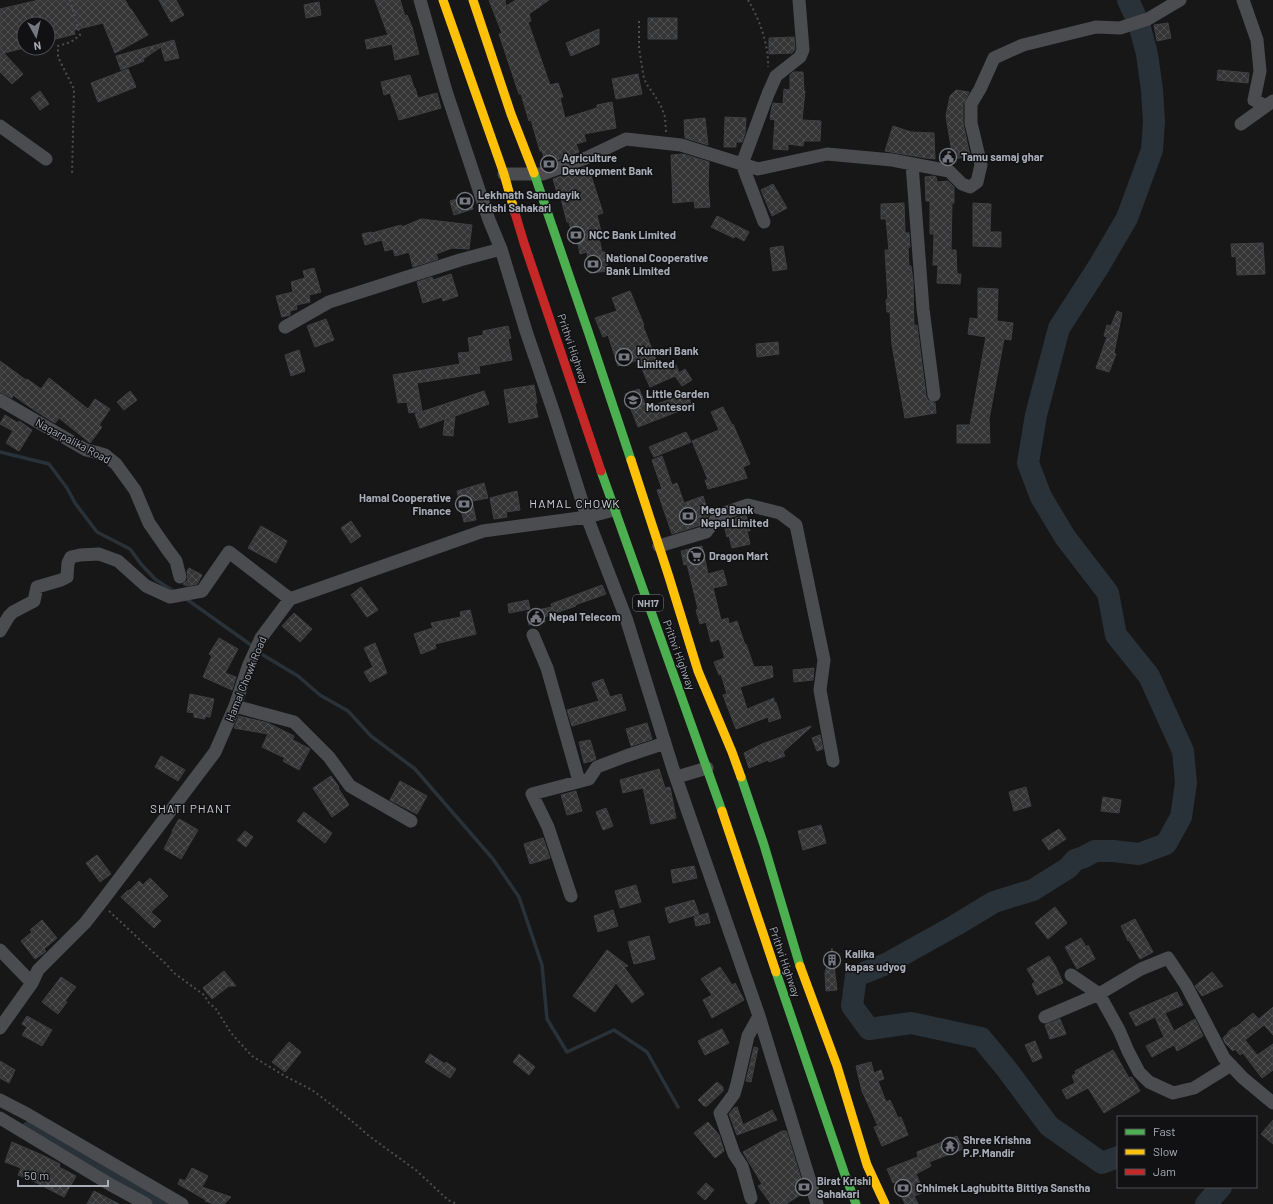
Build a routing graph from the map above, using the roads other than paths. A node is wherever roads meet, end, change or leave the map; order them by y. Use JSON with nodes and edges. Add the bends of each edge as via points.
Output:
{"nodes":[{"id":1,"x":420,"y":0,"type":"edge"},
{"id":2,"x":443,"y":0,"type":"edge"},
{"id":3,"x":473,"y":0,"type":"edge"},
{"id":4,"x":799,"y":0,"type":"edge"},
{"id":5,"x":1180,"y":0,"type":"edge"},
{"id":6,"x":1243,"y":0,"type":"edge"},
{"id":7,"x":1269,"y":103,"type":"edge"},
{"id":8,"x":1241,"y":124,"type":"dead end"},
{"id":9,"x":0,"y":126,"type":"edge"},
{"id":10,"x":46,"y":159,"type":"dead end"},
{"id":11,"x":742,"y":164,"type":"junction"},
{"id":12,"x":912,"y":164,"type":"junction"},
{"id":13,"x":504,"y":174,"type":"junction"},
{"id":14,"x":534,"y":174,"type":"junction"},
{"id":15,"x":764,"y":222,"type":"dead end"},
{"id":16,"x":502,"y":249,"type":"junction"},
{"id":17,"x":285,"y":327,"type":"dead end"},
{"id":18,"x":934,"y":395,"type":"dead end"},
{"id":19,"x":0,"y":400,"type":"edge"},
{"id":20,"x":614,"y":510,"type":"junction"},
{"id":21,"x":587,"y":517,"type":"junction"},
{"id":22,"x":659,"y":546,"type":"junction"},
{"id":23,"x":180,"y":577,"type":"dead end"},
{"id":24,"x":290,"y":600,"type":"junction"},
{"id":25,"x":0,"y":630,"type":"edge"},
{"id":26,"x":533,"y":635,"type":"dead end"},
{"id":27,"x":236,"y":706,"type":"junction"},
{"id":28,"x":665,"y":744,"type":"junction"},
{"id":29,"x":832,"y":761,"type":"dead end"},
{"id":30,"x":707,"y":768,"type":"junction"},
{"id":31,"x":677,"y":777,"type":"junction"},
{"id":32,"x":579,"y":781,"type":"junction"},
{"id":33,"x":411,"y":822,"type":"dead end"},
{"id":34,"x":571,"y":896,"type":"dead end"},
{"id":35,"x":0,"y":950,"type":"edge"},
{"id":36,"x":1071,"y":975,"type":"dead end"},
{"id":37,"x":32,"y":983,"type":"junction"},
{"id":38,"x":1099,"y":994,"type":"junction"},
{"id":39,"x":760,"y":1016,"type":"junction"},
{"id":40,"x":1045,"y":1017,"type":"dead end"},
{"id":41,"x":0,"y":1028,"type":"edge"},
{"id":42,"x":1231,"y":1065,"type":"junction"},
{"id":43,"x":0,"y":1100,"type":"edge"},
{"id":44,"x":1273,"y":1103,"type":"edge"},
{"id":45,"x":0,"y":1118,"type":"edge"},
{"id":46,"x":751,"y":1198,"type":"dead end"},
{"id":47,"x":146,"y":1204,"type":"edge"},
{"id":48,"x":182,"y":1204,"type":"edge"},
{"id":49,"x":817,"y":1204,"type":"edge"},
{"id":50,"x":856,"y":1204,"type":"edge"},
{"id":51,"x":885,"y":1204,"type":"edge"}],
"edges":[{"from":1,"to":16,"type":"street","via":[[446,91],[489,220]]},
{"from":2,"to":13,"type":"main road","name":"Prithvi Highway","number":"NH17"},
{"from":3,"to":14,"type":"main road"},
{"from":4,"to":11,"type":"street","via":[[803,50],[800,57],[776,76]]},
{"from":5,"to":12,"type":"street","via":[[1148,19],[1120,28],[1096,27],[1023,45],[994,58],[971,104],[971,123],[981,166],[977,182],[970,188],[949,171]]},
{"from":6,"to":7,"type":"street","via":[[1257,40],[1260,71],[1254,100]]},
{"from":7,"to":8,"type":"street"},
{"from":9,"to":10,"type":"street"},
{"from":11,"to":12,"type":"street","via":[[758,169],[827,154]]},
{"from":11,"to":14,"type":"street","via":[[681,145],[626,139],[586,158],[543,174]]},
{"from":11,"to":15,"type":"street"},
{"from":12,"to":18,"type":"street","via":[[923,309]]},
{"from":13,"to":14,"type":"street"},
{"from":13,"to":20,"type":"main road","name":"Prithvi Highway","number":"NH17","via":[[524,242]]},
{"from":14,"to":22,"type":"main road"},
{"from":16,"to":17,"type":"street","via":[[329,302]]},
{"from":16,"to":21,"type":"street"},
{"from":19,"to":23,"type":"street","name":"Nagarpalika Road","via":[[86,450],[105,456],[116,464],[135,490],[149,523],[176,561]]},
{"from":20,"to":21,"type":"street"},
{"from":20,"to":30,"type":"main road","name":"Prithvi Highway","number":"NH17"},
{"from":21,"to":24,"type":"street","via":[[483,531]]},
{"from":21,"to":28,"type":"street","via":[[626,618]]},
{"from":22,"to":29,"type":"street","via":[[706,532],[720,515],[748,505],[780,513],[796,525],[824,660],[820,690]]},
{"from":22,"to":51,"type":"main road","via":[[698,671],[732,752],[764,845],[796,954],[837,1066],[867,1165]]},
{"from":24,"to":25,"type":"street","via":[[229,552],[202,591],[170,596],[146,586],[118,561],[99,554],[80,555],[71,557],[67,576],[37,587],[34,601],[13,612]]},
{"from":24,"to":27,"type":"street","name":"Hamal Chowk Road","via":[[261,638],[248,667]]},
{"from":26,"to":32,"type":"street","via":[[547,668]]},
{"from":27,"to":33,"type":"street","via":[[294,722],[329,757],[350,786]]},
{"from":27,"to":37,"type":"street","name":"Hamal Chowk Road","via":[[215,752],[101,903],[38,970]]},
{"from":28,"to":31,"type":"street"},
{"from":28,"to":32,"type":"street","via":[[597,767],[589,779]]},
{"from":30,"to":31,"type":"street"},
{"from":30,"to":50,"type":"main road","name":"Prithvi Highway","number":"NH17"},
{"from":31,"to":39,"type":"street"},
{"from":32,"to":34,"type":"street","via":[[532,794],[548,826]]},
{"from":35,"to":37,"type":"street"},
{"from":36,"to":38,"type":"street"},
{"from":37,"to":41,"type":"street","name":"Hamal Chowk Road"},
{"from":38,"to":40,"type":"street"},
{"from":38,"to":42,"type":"street","via":[[1139,1072],[1149,1082],[1172,1093],[1194,1088]]},
{"from":38,"to":42,"type":"street","via":[[1141,969],[1168,958],[1186,985],[1224,1058]]},
{"from":39,"to":46,"type":"street","via":[[748,1036],[734,1094],[720,1113],[734,1154],[742,1166]]},
{"from":39,"to":49,"type":"street"},
{"from":42,"to":44,"type":"street"},
{"from":43,"to":48,"type":"street"},
{"from":45,"to":47,"type":"street"}]}
